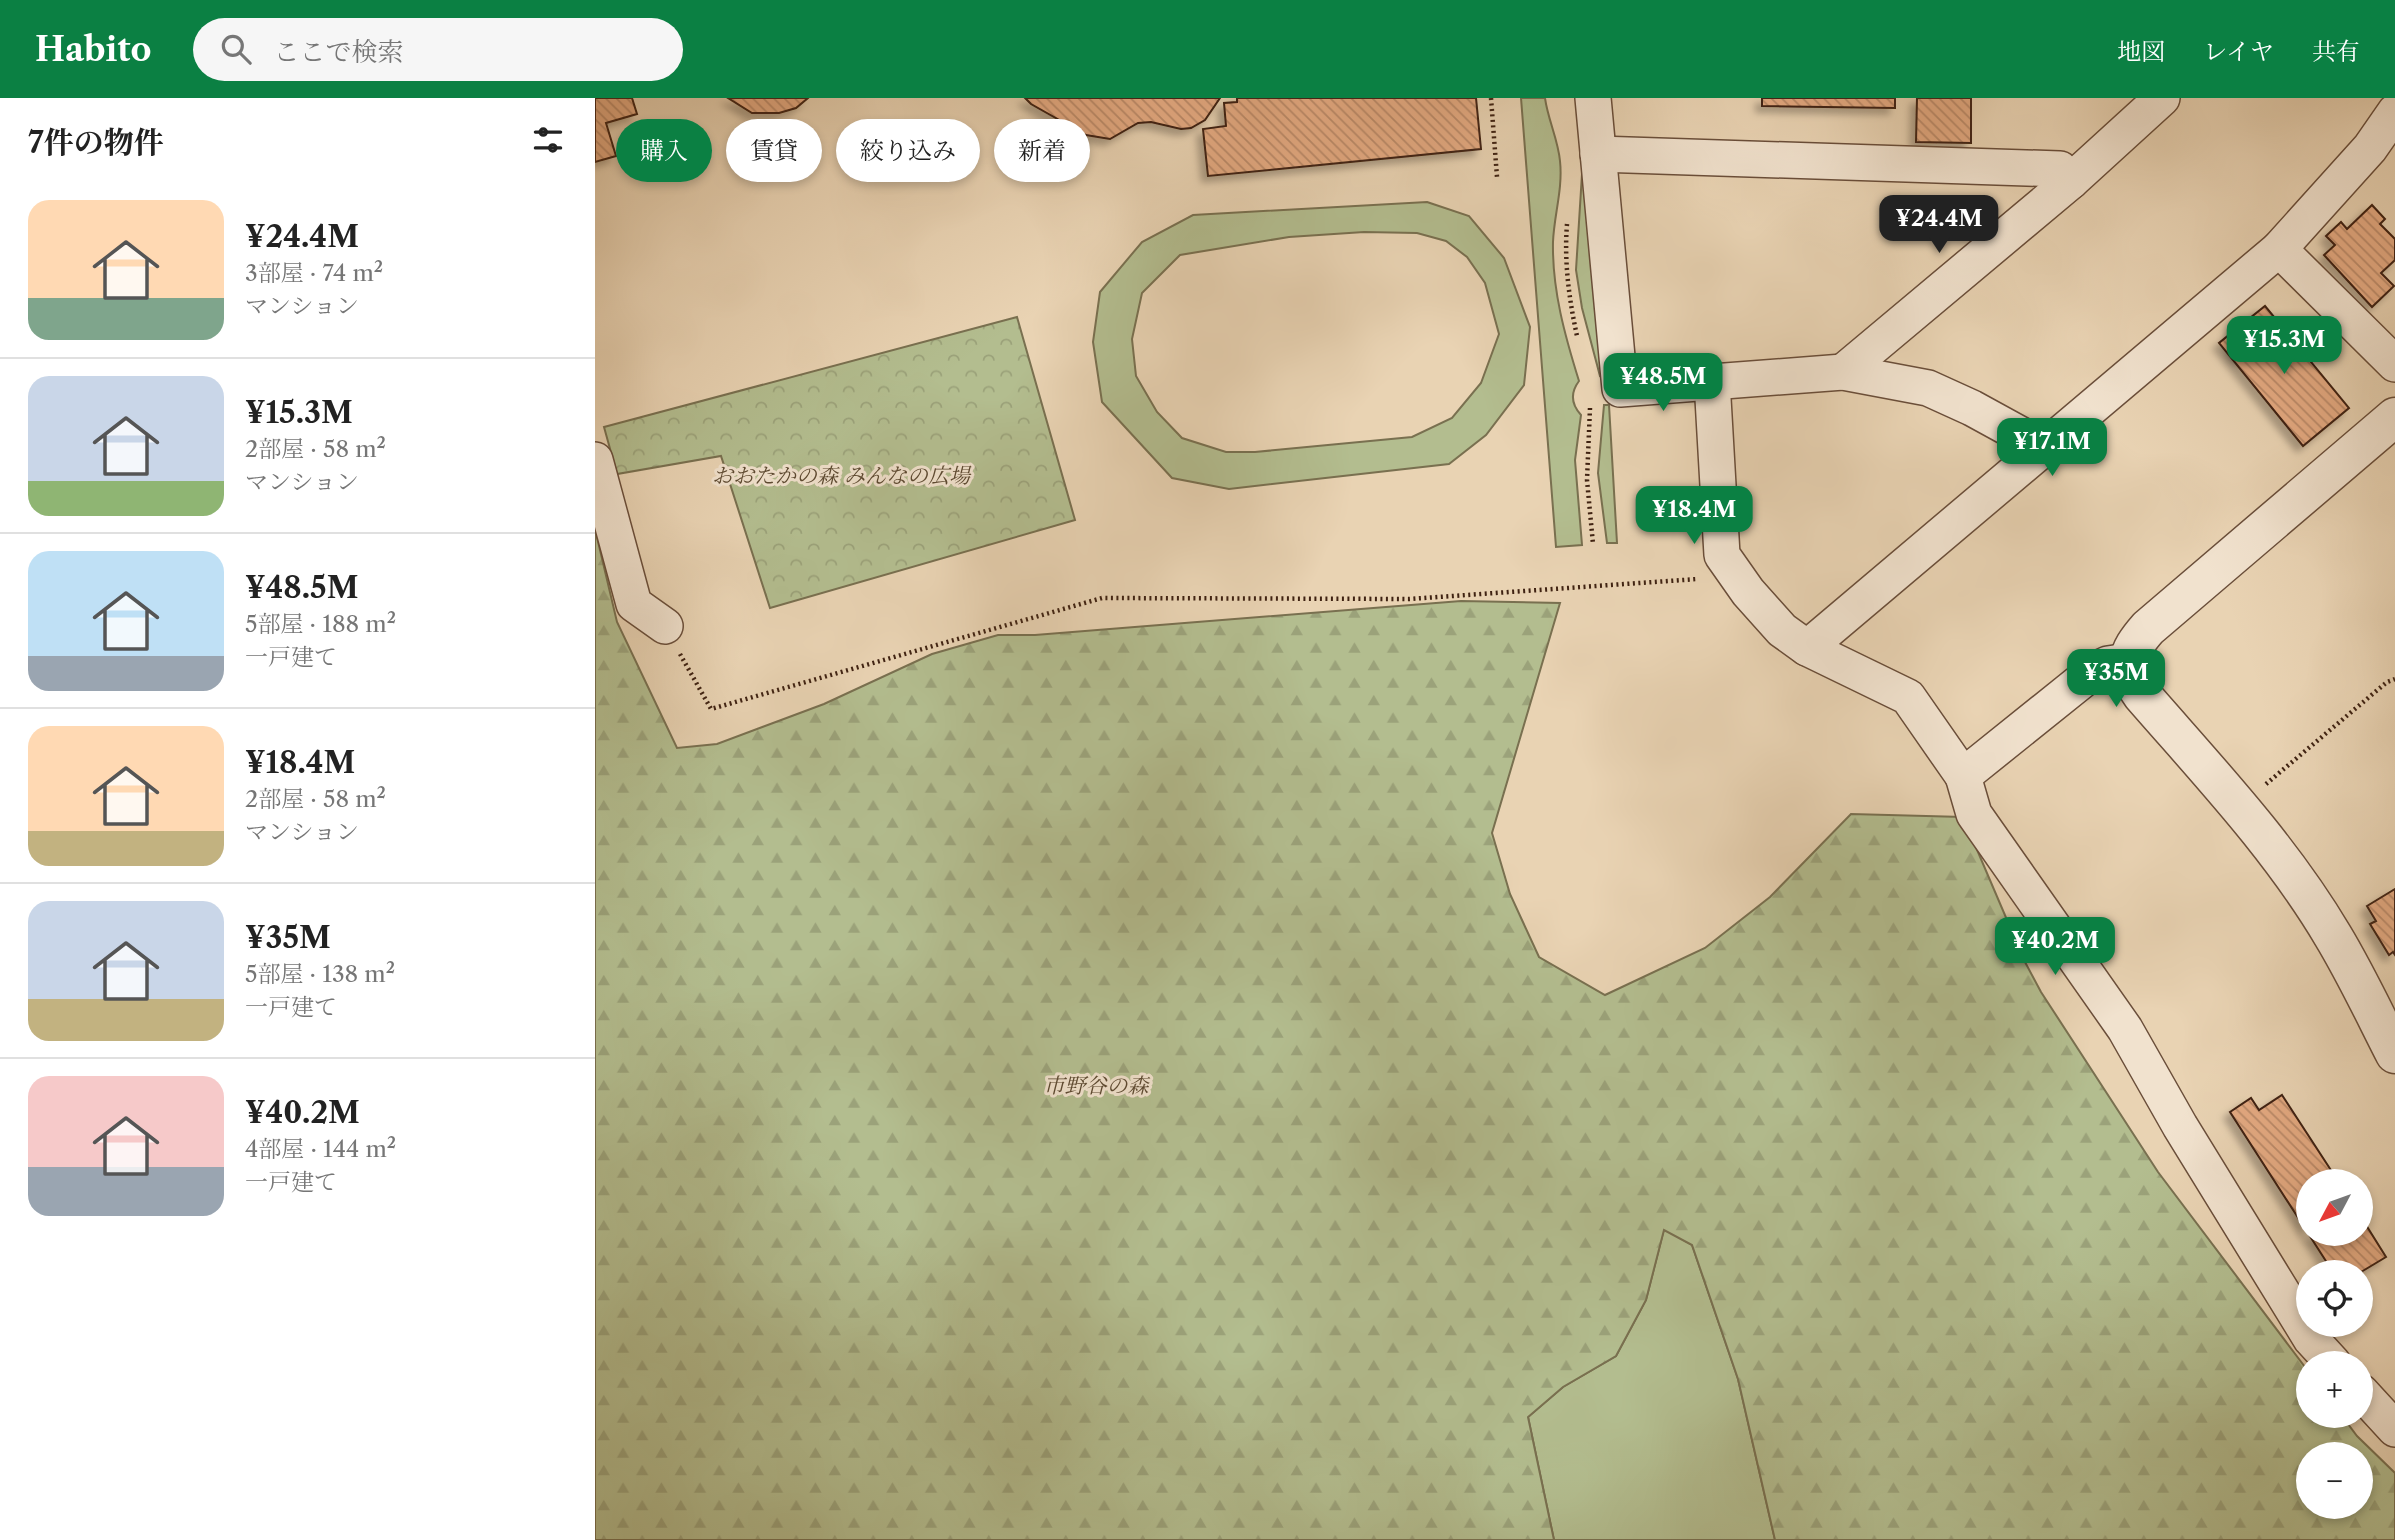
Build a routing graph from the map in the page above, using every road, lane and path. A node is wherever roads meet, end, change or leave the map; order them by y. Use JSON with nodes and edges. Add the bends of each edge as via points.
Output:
{"nodes":[{"id":1,"x":1491,"y":98,"type":"edge"},
{"id":2,"x":1593,"y":98,"type":"edge"},
{"id":3,"x":2162,"y":98,"type":"edge"},
{"id":4,"x":2395,"y":112,"type":"edge"},
{"id":5,"x":1598,"y":154,"type":"junction"},
{"id":6,"x":1497,"y":177,"type":"dead end"},
{"id":7,"x":2071,"y":181,"type":"junction"},
{"id":8,"x":2279,"y":249,"type":"junction"},
{"id":9,"x":2395,"y":364,"type":"edge"},
{"id":10,"x":1843,"y":372,"type":"junction"},
{"id":11,"x":1712,"y":381,"type":"junction"},
{"id":12,"x":1590,"y":403,"type":"dead end"},
{"id":13,"x":2395,"y":417,"type":"edge"},
{"id":14,"x":2041,"y":451,"type":"junction"},
{"id":15,"x":595,"y":460,"type":"edge"},
{"id":16,"x":1593,"y":544,"type":"dead end"},
{"id":17,"x":1722,"y":555,"type":"junction"},
{"id":18,"x":665,"y":626,"type":"joint"},
{"id":19,"x":1807,"y":648,"type":"junction"},
{"id":20,"x":2128,"y":661,"type":"junction"},
{"id":21,"x":2395,"y":679,"type":"edge"},
{"id":22,"x":1963,"y":776,"type":"junction"},
{"id":23,"x":2257,"y":792,"type":"dead end"},
{"id":24,"x":2395,"y":1054,"type":"edge"},
{"id":25,"x":2322,"y":1351,"type":"edge"},
{"id":26,"x":2373,"y":1405,"type":"edge"},
{"id":27,"x":2395,"y":1429,"type":"edge"}],
"edges":[{"from":1,"to":6,"type":"path"},
{"from":2,"to":5,"type":"street"},
{"from":3,"to":7,"type":"street"},
{"from":4,"to":8,"type":"street","via":[[2370,148]]},
{"from":5,"to":7,"type":"street","via":[[2060,169]]},
{"from":5,"to":11,"type":"street","via":[[1620,389]]},
{"from":7,"to":10,"type":"street"},
{"from":8,"to":9,"type":"street"},
{"from":8,"to":14,"type":"street"},
{"from":10,"to":11,"type":"street"},
{"from":10,"to":14,"type":"street","via":[[1928,388],[2015,431]]},
{"from":11,"to":17,"type":"street"},
{"from":12,"to":16,"type":"path","via":[[1587,480]]},
{"from":13,"to":20,"type":"street","via":[[2148,628],[2134,643]]},
{"from":14,"to":19,"type":"street"},
{"from":15,"to":18,"type":"street","via":[[634,604]]},
{"from":17,"to":18,"type":"path","via":[[1702,579],[1409,598],[1102,598],[711,709]]},
{"from":17,"to":19,"type":"street","via":[[1782,630]]},
{"from":19,"to":22,"type":"street","via":[[1907,697]]},
{"from":20,"to":22,"type":"street","via":[[2095,670]]},
{"from":20,"to":24,"type":"street","via":[[2131,678],[2142,695],[2298,883],[2333,936]]},
{"from":21,"to":23,"type":"path"},
{"from":22,"to":25,"type":"street","via":[[1974,814],[2125,1029],[2180,1126]]},
{"from":26,"to":27,"type":"street"}]}
